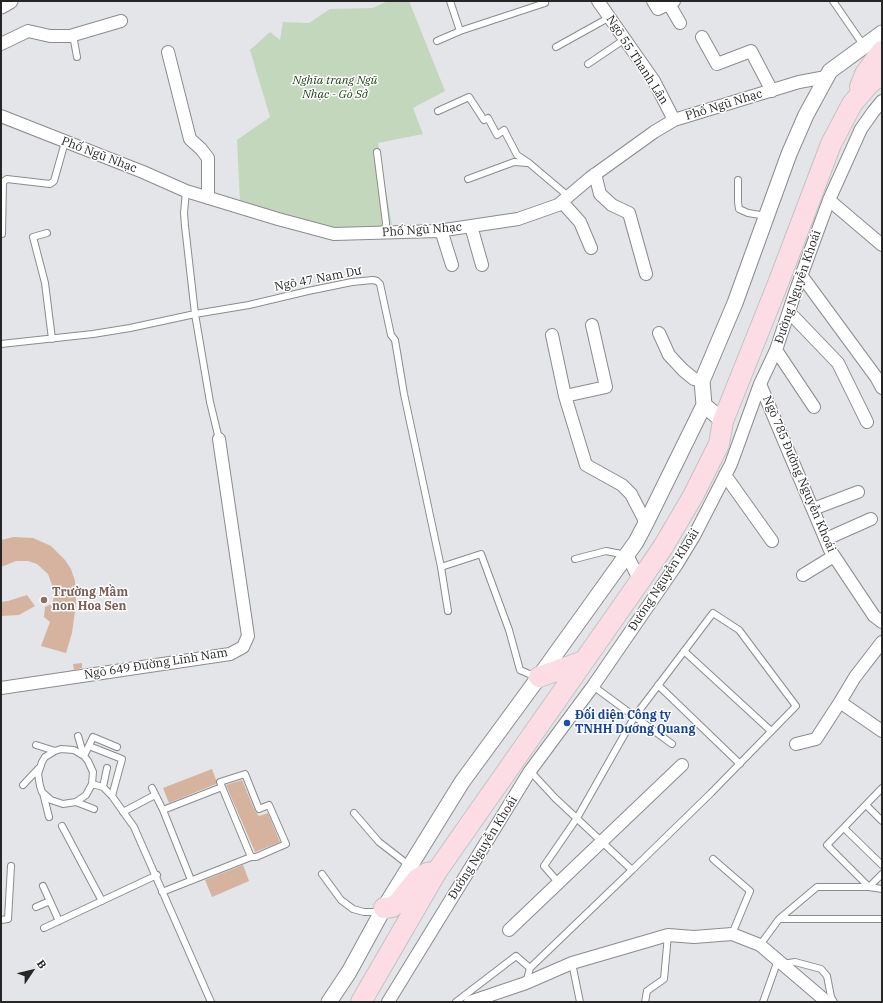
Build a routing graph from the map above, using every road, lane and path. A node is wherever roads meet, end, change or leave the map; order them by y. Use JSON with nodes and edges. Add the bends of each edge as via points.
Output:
{"nodes":[{"id":1,"x":10,"y":1,"type":"edge"},
{"id":2,"x":450,"y":1,"type":"edge"},
{"id":3,"x":544,"y":1,"type":"edge"},
{"id":4,"x":653,"y":1,"type":"edge"},
{"id":5,"x":833,"y":1,"type":"edge"},
{"id":6,"x":602,"y":2,"type":"edge"},
{"id":7,"x":671,"y":2,"type":"edge"},
{"id":8,"x":1,"y":6,"type":"edge"},
{"id":9,"x":610,"y":17,"type":"junction"},
{"id":10,"x":120,"y":21,"type":"dead end"},
{"id":11,"x":680,"y":23,"type":"dead end"},
{"id":12,"x":460,"y":31,"type":"junction"},
{"id":13,"x":882,"y":33,"type":"edge"},
{"id":14,"x":73,"y":35,"type":"junction"},
{"id":15,"x":702,"y":37,"type":"dead end"},
{"id":16,"x":625,"y":39,"type":"junction"},
{"id":17,"x":437,"y":40,"type":"dead end"},
{"id":18,"x":1,"y":44,"type":"edge"},
{"id":19,"x":556,"y":48,"type":"dead end"},
{"id":20,"x":873,"y":49,"type":"edge"},
{"id":21,"x":168,"y":52,"type":"dead end"},
{"id":22,"x":77,"y":57,"type":"dead end"},
{"id":23,"x":588,"y":64,"type":"dead end"},
{"id":24,"x":882,"y":74,"type":"edge"},
{"id":25,"x":826,"y":77,"type":"junction"},
{"id":26,"x":772,"y":90,"type":"junction"},
{"id":27,"x":858,"y":96,"type":"junction"},
{"id":28,"x":882,"y":101,"type":"edge"},
{"id":29,"x":438,"y":111,"type":"dead end"},
{"id":30,"x":1,"y":116,"type":"edge"},
{"id":31,"x":674,"y":120,"type":"junction"},
{"id":32,"x":65,"y":142,"type":"junction"},
{"id":33,"x":377,"y":152,"type":"dead end"},
{"id":34,"x":529,"y":163,"type":"junction"},
{"id":35,"x":595,"y":174,"type":"junction"},
{"id":36,"x":468,"y":179,"type":"dead end"},
{"id":37,"x":738,"y":180,"type":"dead end"},
{"id":38,"x":186,"y":191,"type":"junction"},
{"id":39,"x":208,"y":198,"type":"junction"},
{"id":40,"x":565,"y":199,"type":"junction"},
{"id":41,"x":829,"y":200,"type":"junction"},
{"id":42,"x":766,"y":216,"type":"junction"},
{"id":43,"x":471,"y":226,"type":"junction"},
{"id":44,"x":441,"y":230,"type":"junction"},
{"id":45,"x":47,"y":233,"type":"dead end"},
{"id":46,"x":385,"y":233,"type":"junction"},
{"id":47,"x":2,"y":234,"type":"dead end"},
{"id":48,"x":882,"y":245,"type":"edge"},
{"id":49,"x":591,"y":248,"type":"dead end"},
{"id":50,"x":452,"y":265,"type":"dead end"},
{"id":51,"x":482,"y":265,"type":"dead end"},
{"id":52,"x":646,"y":274,"type":"dead end"},
{"id":53,"x":801,"y":275,"type":"junction"},
{"id":54,"x":788,"y":312,"type":"junction"},
{"id":55,"x":195,"y":314,"type":"junction"},
{"id":56,"x":592,"y":325,"type":"dead end"},
{"id":57,"x":659,"y":333,"type":"dead end"},
{"id":58,"x":552,"y":335,"type":"dead end"},
{"id":59,"x":52,"y":339,"type":"junction"},
{"id":60,"x":1,"y":344,"type":"edge"},
{"id":61,"x":776,"y":350,"type":"junction"},
{"id":62,"x":702,"y":381,"type":"junction"},
{"id":63,"x":760,"y":384,"type":"junction"},
{"id":64,"x":882,"y":388,"type":"edge"},
{"id":65,"x":565,"y":396,"type":"junction"},
{"id":66,"x":704,"y":405,"type":"junction"},
{"id":67,"x":814,"y":407,"type":"dead end"},
{"id":68,"x":723,"y":421,"type":"junction"},
{"id":69,"x":867,"y":422,"type":"dead end"},
{"id":70,"x":219,"y":438,"type":"joint"},
{"id":71,"x":725,"y":475,"type":"junction"},
{"id":72,"x":858,"y":492,"type":"dead end"},
{"id":73,"x":813,"y":509,"type":"junction"},
{"id":74,"x":871,"y":519,"type":"dead end"},
{"id":75,"x":646,"y":523,"type":"junction"},
{"id":76,"x":826,"y":539,"type":"junction"},
{"id":77,"x":772,"y":541,"type":"dead end"},
{"id":78,"x":627,"y":555,"type":"junction"},
{"id":79,"x":834,"y":556,"type":"junction"},
{"id":80,"x":575,"y":559,"type":"dead end"},
{"id":81,"x":441,"y":567,"type":"junction"},
{"id":82,"x":803,"y":575,"type":"dead end"},
{"id":83,"x":640,"y":581,"type":"junction"},
{"id":84,"x":448,"y":610,"type":"dead end"},
{"id":85,"x":882,"y":622,"type":"edge"},
{"id":86,"x":882,"y":642,"type":"edge"},
{"id":87,"x":684,"y":651,"type":"junction"},
{"id":88,"x":584,"y":661,"type":"junction"},
{"id":89,"x":539,"y":677,"type":"junction"},
{"id":90,"x":658,"y":685,"type":"junction"},
{"id":91,"x":593,"y":686,"type":"junction"},
{"id":92,"x":1,"y":688,"type":"edge"},
{"id":93,"x":840,"y":702,"type":"junction"},
{"id":94,"x":635,"y":716,"type":"junction"},
{"id":95,"x":771,"y":731,"type":"junction"},
{"id":96,"x":882,"y":731,"type":"edge"},
{"id":97,"x":78,"y":736,"type":"dead end"},
{"id":98,"x":672,"y":744,"type":"dead end"},
{"id":99,"x":796,"y":744,"type":"dead end"},
{"id":100,"x":36,"y":745,"type":"dead end"},
{"id":101,"x":89,"y":746,"type":"junction"},
{"id":102,"x":117,"y":747,"type":"dead end"},
{"id":103,"x":56,"y":751,"type":"junction"},
{"id":104,"x":84,"y":756,"type":"junction"},
{"id":105,"x":682,"y":764,"type":"dead end"},
{"id":106,"x":740,"y":764,"type":"junction"},
{"id":107,"x":39,"y":768,"type":"junction"},
{"id":108,"x":107,"y":768,"type":"dead end"},
{"id":109,"x":530,"y":771,"type":"junction"},
{"id":110,"x":92,"y":784,"type":"junction"},
{"id":111,"x":23,"y":785,"type":"dead end"},
{"id":112,"x":103,"y":787,"type":"junction"},
{"id":113,"x":222,"y":787,"type":"junction"},
{"id":114,"x":152,"y":788,"type":"dead end"},
{"id":115,"x":882,"y":788,"type":"edge"},
{"id":116,"x":42,"y":792,"type":"junction"},
{"id":117,"x":155,"y":795,"type":"junction"},
{"id":118,"x":112,"y":796,"type":"junction"},
{"id":119,"x":76,"y":802,"type":"junction"},
{"id":120,"x":866,"y":805,"type":"junction"},
{"id":121,"x":94,"y":809,"type":"dead end"},
{"id":122,"x":163,"y":810,"type":"junction"},
{"id":123,"x":123,"y":812,"type":"junction"},
{"id":124,"x":354,"y":813,"type":"dead end"},
{"id":125,"x":49,"y":817,"type":"dead end"},
{"id":126,"x":577,"y":818,"type":"junction"},
{"id":127,"x":882,"y":821,"type":"edge"},
{"id":128,"x":62,"y":826,"type":"dead end"},
{"id":129,"x":844,"y":828,"type":"junction"},
{"id":130,"x":602,"y":842,"type":"junction"},
{"id":131,"x":251,"y":857,"type":"junction"},
{"id":132,"x":713,"y":859,"type":"dead end"},
{"id":133,"x":882,"y":865,"type":"edge"},
{"id":134,"x":10,"y":866,"type":"dead end"},
{"id":135,"x":410,"y":866,"type":"junction"},
{"id":136,"x":632,"y":870,"type":"junction"},
{"id":137,"x":437,"y":871,"type":"junction"},
{"id":138,"x":322,"y":874,"type":"dead end"},
{"id":139,"x":882,"y":874,"type":"edge"},
{"id":140,"x":157,"y":875,"type":"junction"},
{"id":141,"x":191,"y":880,"type":"junction"},
{"id":142,"x":558,"y":882,"type":"junction"},
{"id":143,"x":43,"y":886,"type":"dead end"},
{"id":144,"x":869,"y":887,"type":"junction"},
{"id":145,"x":882,"y":889,"type":"edge"},
{"id":146,"x":162,"y":892,"type":"junction"},
{"id":147,"x":50,"y":901,"type":"junction"},
{"id":148,"x":102,"y":901,"type":"junction"},
{"id":149,"x":36,"y":907,"type":"dead end"},
{"id":150,"x":384,"y":908,"type":"junction"},
{"id":151,"x":780,"y":919,"type":"junction"},
{"id":152,"x":882,"y":919,"type":"edge"},
{"id":153,"x":1,"y":920,"type":"edge"},
{"id":154,"x":59,"y":921,"type":"junction"},
{"id":155,"x":44,"y":928,"type":"dead end"},
{"id":156,"x":509,"y":930,"type":"dead end"},
{"id":157,"x":732,"y":934,"type":"junction"},
{"id":158,"x":668,"y":935,"type":"junction"},
{"id":159,"x":760,"y":945,"type":"junction"},
{"id":160,"x":780,"y":962,"type":"junction"},
{"id":161,"x":572,"y":963,"type":"junction"},
{"id":162,"x":530,"y":968,"type":"junction"},
{"id":163,"x":526,"y":983,"type":"junction"},
{"id":164,"x":211,"y":1002,"type":"edge"},
{"id":165,"x":329,"y":1002,"type":"edge"},
{"id":166,"x":361,"y":1002,"type":"edge"},
{"id":167,"x":388,"y":1002,"type":"edge"},
{"id":168,"x":456,"y":1002,"type":"edge"},
{"id":169,"x":470,"y":1002,"type":"edge"},
{"id":170,"x":580,"y":1002,"type":"edge"},
{"id":171,"x":645,"y":1002,"type":"edge"},
{"id":172,"x":763,"y":1002,"type":"edge"},
{"id":173,"x":828,"y":1002,"type":"edge"},
{"id":174,"x":834,"y":1002,"type":"edge"}],
"edges":[{"from":1,"to":8,"type":"street"},
{"from":2,"to":12,"type":"lane"},
{"from":3,"to":12,"type":"lane","via":[[545,3]]},
{"from":4,"to":7,"type":"street","via":[[658,10]]},
{"from":5,"to":20,"type":"lane"},
{"from":6,"to":9,"type":"street","name":"Ngõ 55 Thanh Lân"},
{"from":7,"to":11,"type":"street"},
{"from":9,"to":16,"type":"street","name":"Ngõ 55 Thanh Lân"},
{"from":9,"to":19,"type":"lane"},
{"from":10,"to":14,"type":"street"},
{"from":12,"to":17,"type":"lane"},
{"from":13,"to":20,"type":"street"},
{"from":14,"to":18,"type":"street","via":[[50,36],[28,32]]},
{"from":14,"to":22,"type":"lane"},
{"from":15,"to":26,"type":"street","via":[[717,64],[751,51]]},
{"from":16,"to":23,"type":"lane"},
{"from":16,"to":31,"type":"street","name":"Ngõ 55 Thanh Lân","via":[[654,81]]},
{"from":20,"to":25,"type":"street","via":[[835,67]]},
{"from":20,"to":27,"type":"main road"},
{"from":21,"to":39,"type":"street","via":[[190,140],[208,158]]},
{"from":24,"to":27,"type":"main road","name":"Đường Nguyễn Khoái"},
{"from":25,"to":26,"type":"street","name":"Phố Ngũ Nhạc"},
{"from":25,"to":42,"type":"street","via":[[806,115]]},
{"from":26,"to":31,"type":"street","name":"Phố Ngũ Nhạc"},
{"from":27,"to":68,"type":"main road","name":"Đường Nguyễn Khoái","via":[[831,144]]},
{"from":28,"to":41,"type":"street","name":"Đường Nguyễn Khoái","via":[[861,129]]},
{"from":29,"to":34,"type":"lane","via":[[469,97],[484,120],[488,118],[497,135],[504,130],[516,155]]},
{"from":30,"to":32,"type":"street","name":"Phố Ngũ Nhạc"},
{"from":31,"to":35,"type":"street","name":"Phố Ngũ Nhạc"},
{"from":32,"to":38,"type":"street","name":"Phố Ngũ Nhạc"},
{"from":32,"to":47,"type":"lane","via":[[54,181],[50,184],[7,179],[3,182]]},
{"from":33,"to":46,"type":"lane"},
{"from":34,"to":36,"type":"lane","via":[[514,162]]},
{"from":34,"to":40,"type":"lane"},
{"from":35,"to":40,"type":"street","name":"Phố Ngũ Nhạc"},
{"from":35,"to":52,"type":"street","via":[[600,194],[629,213]]},
{"from":37,"to":42,"type":"lane","via":[[739,209],[748,214]]},
{"from":38,"to":39,"type":"street","name":"Phố Ngũ Nhạc"},
{"from":38,"to":55,"type":"lane","via":[[184,213]]},
{"from":39,"to":46,"type":"street","name":"Phố Ngũ Nhạc","via":[[334,234]]},
{"from":40,"to":43,"type":"street","name":"Phố Ngũ Nhạc","via":[[558,205],[518,219]]},
{"from":40,"to":49,"type":"street","via":[[580,222]]},
{"from":41,"to":48,"type":"street"},
{"from":41,"to":53,"type":"street","name":"Đường Nguyễn Khoái"},
{"from":42,"to":62,"type":"street","via":[[735,303]]},
{"from":43,"to":44,"type":"street","name":"Phố Ngũ Nhạc"},
{"from":43,"to":51,"type":"street"},
{"from":44,"to":46,"type":"street","name":"Phố Ngũ Nhạc"},
{"from":44,"to":50,"type":"street"},
{"from":45,"to":59,"type":"lane","via":[[33,237],[45,283]]},
{"from":53,"to":54,"type":"street","name":"Đường Nguyễn Khoái"},
{"from":53,"to":64,"type":"street"},
{"from":54,"to":61,"type":"street","name":"Đường Nguyễn Khoái"},
{"from":54,"to":69,"type":"street","via":[[838,363]]},
{"from":55,"to":59,"type":"lane","name":"Ngõ 47 Nam Dư","via":[[130,328]]},
{"from":55,"to":70,"type":"lane"},
{"from":55,"to":81,"type":"lane","name":"Ngõ 47 Nam Dư","via":[[352,282],[373,280],[380,284],[391,335],[395,340]]},
{"from":56,"to":65,"type":"street","via":[[606,387]]},
{"from":57,"to":62,"type":"street","via":[[669,355],[694,379]]},
{"from":58,"to":65,"type":"street"},
{"from":59,"to":60,"type":"lane","name":"Ngõ 47 Nam Dư"},
{"from":61,"to":63,"type":"street","name":"Đường Nguyễn Khoái"},
{"from":61,"to":67,"type":"street"},
{"from":62,"to":66,"type":"street"},
{"from":63,"to":71,"type":"street","name":"Đường Nguyễn Khoái"},
{"from":63,"to":73,"type":"street","name":"Ngõ 785 Đường Nguyễn Khoái"},
{"from":65,"to":75,"type":"street","via":[[586,465],[622,485],[631,494]]},
{"from":66,"to":68,"type":"street"},
{"from":66,"to":75,"type":"street"},
{"from":68,"to":83,"type":"main road","name":"Đường Nguyễn Khoái","via":[[719,444],[696,489]]},
{"from":70,"to":92,"type":"street","name":"Ngõ 649 Đường Lĩnh Nam","via":[[248,636],[243,647],[230,654]]},
{"from":71,"to":77,"type":"street"},
{"from":71,"to":91,"type":"street","name":"Đường Nguyễn Khoái","via":[[677,564]]},
{"from":72,"to":73,"type":"street"},
{"from":73,"to":76,"type":"street","name":"Ngõ 785 Đường Nguyễn Khoái"},
{"from":74,"to":76,"type":"street"},
{"from":75,"to":78,"type":"street"},
{"from":76,"to":79,"type":"street","name":"Ngõ 785 Đường Nguyễn Khoái"},
{"from":78,"to":80,"type":"lane","via":[[606,551]]},
{"from":78,"to":83,"type":"street"},
{"from":78,"to":89,"type":"street"},
{"from":79,"to":82,"type":"street"},
{"from":79,"to":85,"type":"street","name":"Ngõ 785 Đường Nguyễn Khoái","via":[[874,616]]},
{"from":81,"to":84,"type":"lane","name":"Ngõ 47 Nam Dư"},
{"from":81,"to":89,"type":"lane","via":[[482,554],[520,670]]},
{"from":83,"to":88,"type":"main road","name":"Đường Nguyễn Khoái"},
{"from":86,"to":93,"type":"street","via":[[855,677]]},
{"from":87,"to":90,"type":"lane"},
{"from":87,"to":95,"type":"lane"},
{"from":87,"to":95,"type":"lane","via":[[713,612],[739,630],[796,706]]},
{"from":88,"to":89,"type":"main road"},
{"from":88,"to":137,"type":"main road","name":"Đường Nguyễn Khoái"},
{"from":89,"to":135,"type":"street","via":[[462,782]]},
{"from":90,"to":94,"type":"lane"},
{"from":90,"to":106,"type":"lane"},
{"from":91,"to":94,"type":"lane"},
{"from":91,"to":109,"type":"street","name":"Đường Nguyễn Khoái"},
{"from":93,"to":96,"type":"street"},
{"from":93,"to":99,"type":"street","via":[[816,738]]},
{"from":94,"to":98,"type":"lane"},
{"from":94,"to":126,"type":"lane"},
{"from":95,"to":106,"type":"lane"},
{"from":97,"to":104,"type":"lane"},
{"from":100,"to":103,"type":"lane"},
{"from":101,"to":102,"type":"lane","via":[[93,737]]},
{"from":101,"to":104,"type":"lane"},
{"from":101,"to":118,"type":"lane","via":[[122,759]]},
{"from":103,"to":104,"type":"lane","via":[[74,750]]},
{"from":103,"to":107,"type":"lane","via":[[45,757]]},
{"from":104,"to":110,"type":"lane","via":[[91,766]]},
{"from":105,"to":130,"type":"street"},
{"from":106,"to":136,"type":"lane"},
{"from":107,"to":111,"type":"lane"},
{"from":107,"to":116,"type":"lane","via":[[38,780]]},
{"from":108,"to":112,"type":"lane"},
{"from":109,"to":126,"type":"lane"},
{"from":109,"to":167,"type":"street","name":"Đường Nguyễn Khoái"},
{"from":110,"to":112,"type":"lane"},
{"from":110,"to":119,"type":"lane","via":[[86,795]]},
{"from":112,"to":118,"type":"lane"},
{"from":113,"to":122,"type":"lane"},
{"from":113,"to":131,"type":"lane"},
{"from":113,"to":131,"type":"lane","via":[[220,782],[245,774],[259,809],[269,805],[286,844]]},
{"from":114,"to":117,"type":"lane"},
{"from":115,"to":120,"type":"lane"},
{"from":116,"to":119,"type":"lane","via":[[57,803]]},
{"from":116,"to":125,"type":"lane"},
{"from":117,"to":122,"type":"lane"},
{"from":117,"to":123,"type":"lane"},
{"from":118,"to":123,"type":"lane"},
{"from":119,"to":121,"type":"lane"},
{"from":120,"to":127,"type":"lane"},
{"from":120,"to":129,"type":"lane"},
{"from":122,"to":141,"type":"lane"},
{"from":123,"to":140,"type":"lane","via":[[134,827]]},
{"from":124,"to":135,"type":"lane","via":[[379,842]]},
{"from":126,"to":130,"type":"lane"},
{"from":126,"to":142,"type":"lane","via":[[544,866]]},
{"from":128,"to":148,"type":"lane"},
{"from":129,"to":133,"type":"lane"},
{"from":129,"to":144,"type":"lane","via":[[827,845]]},
{"from":130,"to":136,"type":"lane"},
{"from":130,"to":142,"type":"street"},
{"from":131,"to":141,"type":"lane"},
{"from":132,"to":157,"type":"lane","via":[[750,891]]},
{"from":134,"to":153,"type":"lane","via":[[8,919]]},
{"from":135,"to":150,"type":"street"},
{"from":136,"to":162,"type":"lane"},
{"from":137,"to":150,"type":"main road","via":[[417,879],[398,903]]},
{"from":137,"to":166,"type":"main road","name":"Đường Nguyễn Khoái"},
{"from":138,"to":150,"type":"lane","via":[[341,900],[353,909],[375,912]]},
{"from":139,"to":144,"type":"lane"},
{"from":140,"to":146,"type":"lane"},
{"from":140,"to":148,"type":"lane"},
{"from":141,"to":146,"type":"lane"},
{"from":142,"to":156,"type":"street"},
{"from":143,"to":147,"type":"lane"},
{"from":144,"to":145,"type":"lane"},
{"from":144,"to":151,"type":"lane","via":[[817,887]]},
{"from":146,"to":164,"type":"lane"},
{"from":147,"to":149,"type":"lane"},
{"from":147,"to":154,"type":"lane"},
{"from":148,"to":154,"type":"lane"},
{"from":150,"to":165,"type":"street","via":[[349,972]]},
{"from":151,"to":152,"type":"lane"},
{"from":151,"to":159,"type":"lane"},
{"from":154,"to":155,"type":"lane"},
{"from":157,"to":158,"type":"street","via":[[694,937]]},
{"from":157,"to":159,"type":"street"},
{"from":158,"to":161,"type":"street"},
{"from":158,"to":171,"type":"lane","via":[[664,979],[647,991]]},
{"from":159,"to":160,"type":"street"},
{"from":160,"to":172,"type":"lane"},
{"from":160,"to":173,"type":"street"},
{"from":160,"to":174,"type":"lane","via":[[795,962],[821,969],[827,976]]},
{"from":161,"to":163,"type":"street"},
{"from":161,"to":170,"type":"lane"},
{"from":162,"to":163,"type":"lane"},
{"from":162,"to":168,"type":"lane","via":[[516,956]]},
{"from":163,"to":169,"type":"street"}]}
